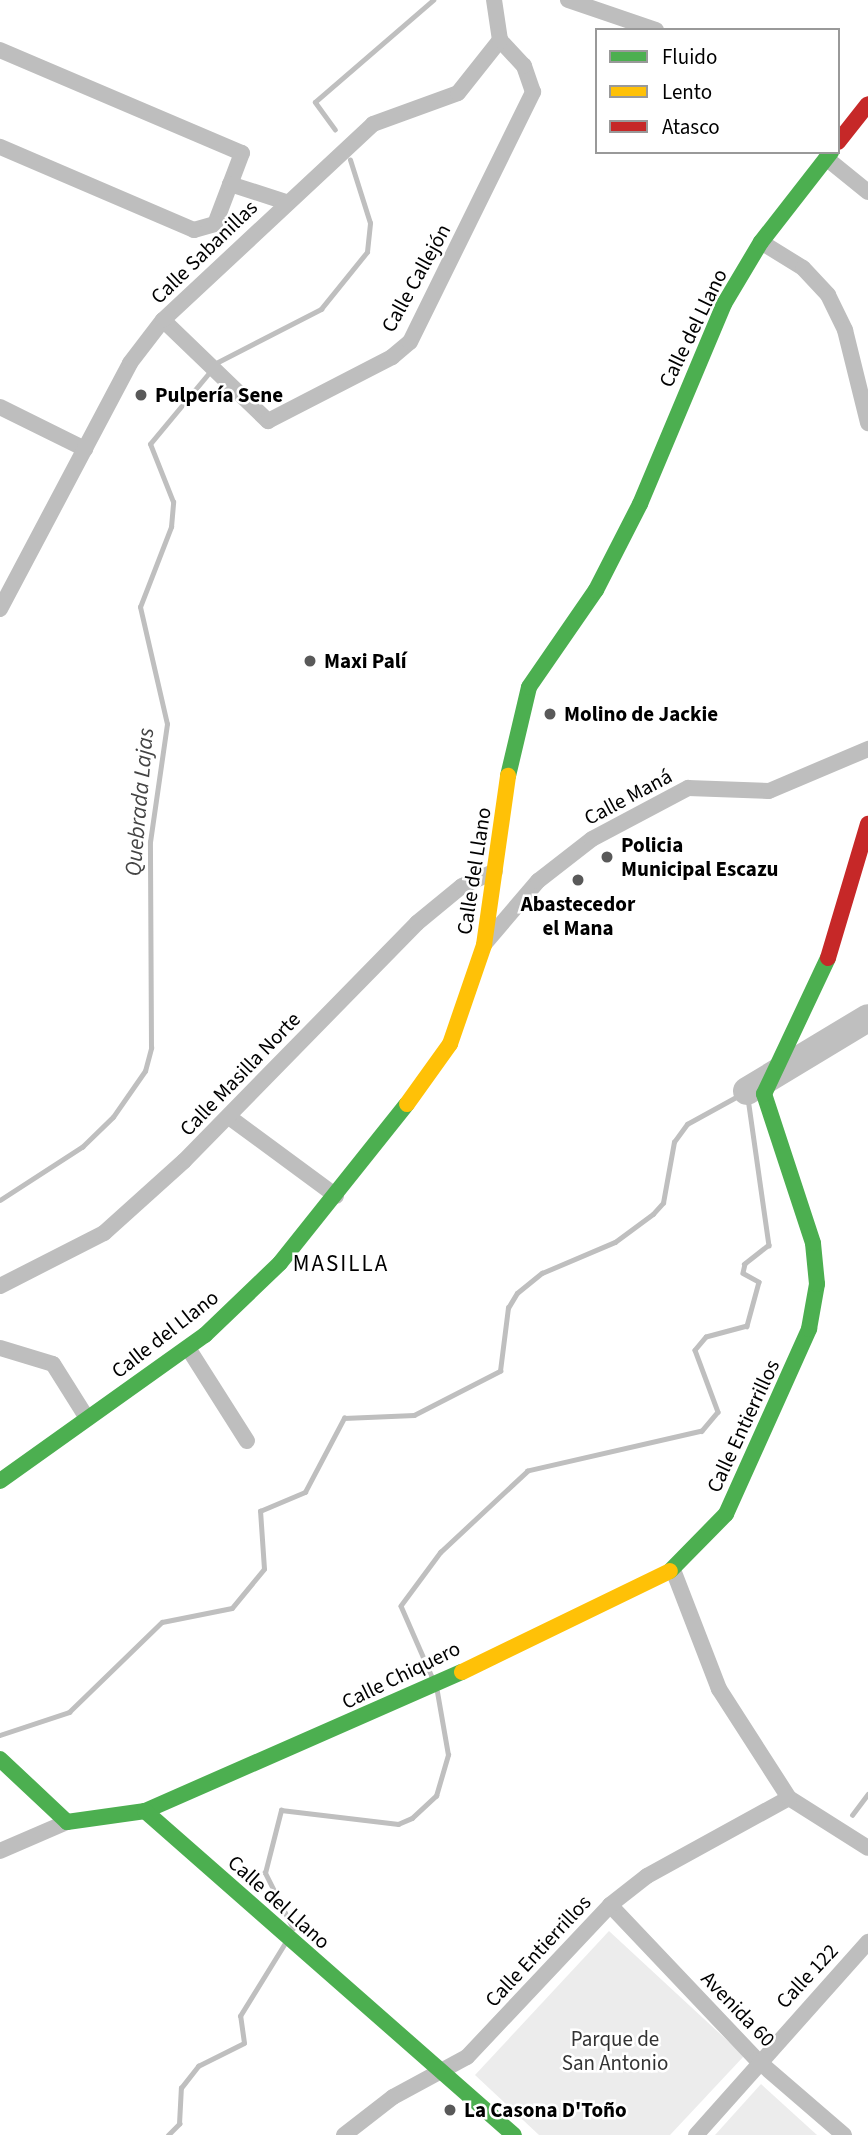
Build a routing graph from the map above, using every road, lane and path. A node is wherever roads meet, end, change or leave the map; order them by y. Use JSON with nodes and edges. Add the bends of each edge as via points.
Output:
{"nodes":[{"id":1,"x":494,"y":0,"type":"edge"},
{"id":2,"x":568,"y":0,"type":"edge"},
{"id":3,"x":650,"y":28,"type":"edge"},
{"id":4,"x":500,"y":40,"type":"junction"},
{"id":5,"x":0,"y":50,"type":"edge"},
{"id":6,"x":868,"y":104,"type":"edge"},
{"id":7,"x":840,"y":139,"type":"edge"},
{"id":8,"x":0,"y":147,"type":"edge"},
{"id":9,"x":829,"y":155,"type":"edge"},
{"id":10,"x":230,"y":184,"type":"junction"},
{"id":11,"x":868,"y":192,"type":"edge"},
{"id":12,"x":286,"y":202,"type":"junction"},
{"id":13,"x":761,"y":242,"type":"junction"},
{"id":14,"x":163,"y":320,"type":"junction"},
{"id":15,"x":0,"y":407,"type":"edge"},
{"id":16,"x":868,"y":423,"type":"edge"},
{"id":17,"x":85,"y":449,"type":"junction"},
{"id":18,"x":0,"y":608,"type":"edge"},
{"id":19,"x":868,"y":749,"type":"edge"},
{"id":20,"x":868,"y":824,"type":"edge"},
{"id":21,"x":495,"y":872,"type":"junction"},
{"id":22,"x":484,"y":945,"type":"junction"},
{"id":23,"x":229,"y":1116,"type":"junction"},
{"id":24,"x":336,"y":1196,"type":"junction"},
{"id":25,"x":0,"y":1286,"type":"edge"},
{"id":26,"x":0,"y":1348,"type":"edge"},
{"id":27,"x":188,"y":1348,"type":"junction"},
{"id":28,"x":87,"y":1418,"type":"junction"},
{"id":29,"x":247,"y":1441,"type":"dead end"},
{"id":30,"x":0,"y":1481,"type":"edge"},
{"id":31,"x":673,"y":1570,"type":"junction"},
{"id":32,"x":0,"y":1759,"type":"edge"},
{"id":33,"x":789,"y":1798,"type":"junction"},
{"id":34,"x":145,"y":1811,"type":"junction"},
{"id":35,"x":67,"y":1822,"type":"junction"},
{"id":36,"x":868,"y":1847,"type":"edge"},
{"id":37,"x":0,"y":1851,"type":"edge"},
{"id":38,"x":610,"y":1905,"type":"junction"},
{"id":39,"x":868,"y":1942,"type":"edge"},
{"id":40,"x":757,"y":2060,"type":"junction"},
{"id":41,"x":442,"y":2071,"type":"junction"},
{"id":42,"x":344,"y":2135,"type":"edge"},
{"id":43,"x":514,"y":2135,"type":"edge"},
{"id":44,"x":696,"y":2135,"type":"edge"},
{"id":45,"x":844,"y":2135,"type":"edge"}],
"edges":[{"from":1,"to":4,"type":"street"},
{"from":2,"to":3,"type":"street"},
{"from":4,"to":12,"type":"street","name":"Calle Sabanillas","via":[[458,93],[373,124]]},
{"from":4,"to":14,"type":"street","name":"Calle Callejón","via":[[524,66],[533,92],[410,342],[392,357],[268,421]]},
{"from":5,"to":10,"type":"street","via":[[242,153]]},
{"from":6,"to":7,"type":"main road"},
{"from":8,"to":10,"type":"street","via":[[194,230],[215,223]]},
{"from":9,"to":11,"type":"street"},
{"from":9,"to":13,"type":"main road","name":"Calle del Llano"},
{"from":10,"to":12,"type":"street"},
{"from":12,"to":14,"type":"street","name":"Calle Sabanillas"},
{"from":13,"to":16,"type":"street","via":[[803,268],[828,295],[845,330]]},
{"from":13,"to":21,"type":"main road","name":"Calle del Llano","via":[[712,329],[640,504],[596,590],[528,688],[513,742]]},
{"from":14,"to":17,"type":"street","name":"Calle Sabanillas","via":[[130,363]]},
{"from":15,"to":17,"type":"street"},
{"from":17,"to":18,"type":"street","name":"Calle Sabanillas"},
{"from":19,"to":22,"type":"street","name":"Calle Maná","via":[[769,791],[688,788],[592,839],[538,881]]},
{"from":20,"to":31,"type":"main road","name":"Calle Entierrillos","via":[[827,961],[774,1063],[764,1094],[813,1243],[817,1284],[809,1329],[726,1514]]},
{"from":21,"to":22,"type":"main road","name":"Calle del Llano"},
{"from":21,"to":23,"type":"street","name":"Calle Masilla Norte","via":[[462,886],[417,923]]},
{"from":22,"to":24,"type":"main road","name":"Calle del Llano","via":[[450,1044]]},
{"from":23,"to":24,"type":"street"},
{"from":23,"to":25,"type":"street","name":"Calle Masilla Norte","via":[[104,1233]]},
{"from":24,"to":27,"type":"main road","name":"Calle del Llano","via":[[281,1263]]},
{"from":26,"to":28,"type":"street","via":[[53,1364]]},
{"from":27,"to":28,"type":"main road","name":"Calle del Llano"},
{"from":27,"to":29,"type":"street"},
{"from":28,"to":30,"type":"main road","name":"Calle del Llano"},
{"from":31,"to":33,"type":"street","via":[[719,1689]]},
{"from":31,"to":34,"type":"main road","name":"Calle Chiquero","via":[[360,1721]]},
{"from":32,"to":35,"type":"main road"},
{"from":33,"to":36,"type":"street"},
{"from":33,"to":38,"type":"street","name":"Calle Entierrillos","via":[[760,1819],[691,1849]]},
{"from":34,"to":35,"type":"main road"},
{"from":34,"to":41,"type":"main road","name":"Calle del Llano"},
{"from":35,"to":37,"type":"street"},
{"from":38,"to":40,"type":"street","name":"Avenida 60"},
{"from":38,"to":41,"type":"street","name":"Calle Entierrillos","via":[[467,2057]]},
{"from":39,"to":40,"type":"street","name":"Calle 122"},
{"from":40,"to":44,"type":"street","name":"Calle 122"},
{"from":40,"to":45,"type":"street","name":"Avenida 60"},
{"from":41,"to":42,"type":"street","name":"Calle Entierrillos","via":[[393,2097]]},
{"from":41,"to":43,"type":"main road","name":"Calle del Llano"}]}
